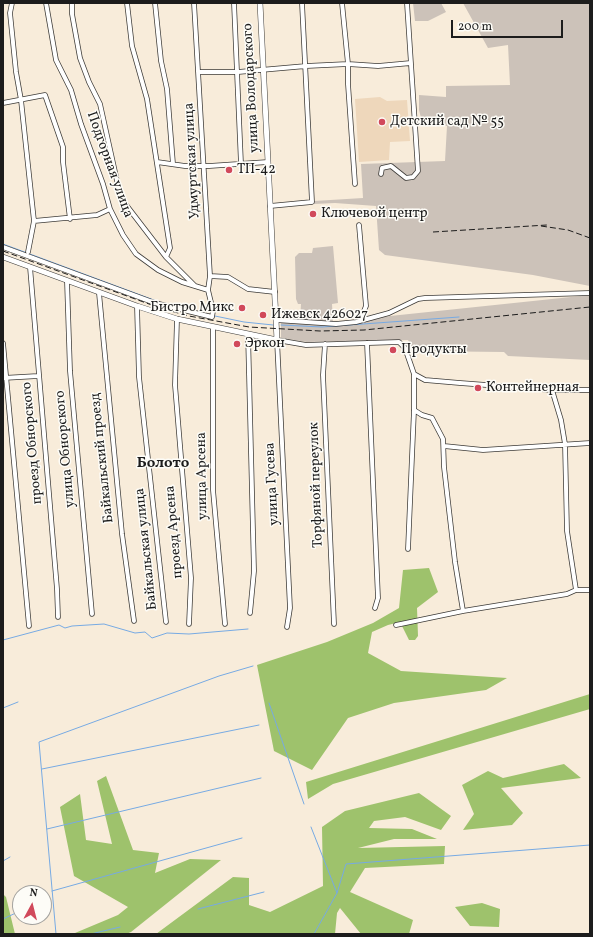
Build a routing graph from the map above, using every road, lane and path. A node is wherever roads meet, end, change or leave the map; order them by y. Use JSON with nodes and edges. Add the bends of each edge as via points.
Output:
{"nodes":[{"id":1,"x":12,"y":3,"type":"edge"},
{"id":2,"x":46,"y":3,"type":"edge"},
{"id":3,"x":72,"y":3,"type":"edge"},
{"id":4,"x":127,"y":3,"type":"edge"},
{"id":5,"x":155,"y":3,"type":"edge"},
{"id":6,"x":194,"y":3,"type":"edge"},
{"id":7,"x":234,"y":3,"type":"edge"},
{"id":8,"x":260,"y":3,"type":"edge"},
{"id":9,"x":302,"y":3,"type":"edge"},
{"id":10,"x":342,"y":3,"type":"edge"},
{"id":11,"x":407,"y":3,"type":"edge"},
{"id":12,"x":411,"y":63,"type":"junction"},
{"id":13,"x":348,"y":64,"type":"junction"},
{"id":14,"x":306,"y":66,"type":"junction"},
{"id":15,"x":263,"y":70,"type":"junction"},
{"id":16,"x":199,"y":72,"type":"junction"},
{"id":17,"x":238,"y":72,"type":"junction"},
{"id":18,"x":21,"y":100,"type":"junction"},
{"id":19,"x":3,"y":103,"type":"edge"},
{"id":20,"x":157,"y":162,"type":"junction"},
{"id":21,"x":268,"y":162,"type":"junction"},
{"id":22,"x":173,"y":164,"type":"junction"},
{"id":23,"x":241,"y":164,"type":"junction"},
{"id":24,"x":204,"y":166,"type":"junction"},
{"id":25,"x":381,"y":174,"type":"dead end"},
{"id":26,"x":355,"y":184,"type":"dead end"},
{"id":27,"x":270,"y":206,"type":"junction"},
{"id":28,"x":110,"y":209,"type":"junction"},
{"id":29,"x":70,"y":219,"type":"junction"},
{"id":30,"x":34,"y":221,"type":"junction"},
{"id":31,"x":359,"y":225,"type":"dead end"},
{"id":32,"x":3,"y":247,"type":"edge"},
{"id":33,"x":28,"y":252,"type":"dead end"},
{"id":34,"x":3,"y":257,"type":"edge"},
{"id":35,"x":166,"y":257,"type":"junction"},
{"id":36,"x":30,"y":267,"type":"junction"},
{"id":37,"x":210,"y":276,"type":"junction"},
{"id":38,"x":66,"y":281,"type":"junction"},
{"id":39,"x":196,"y":287,"type":"junction"},
{"id":40,"x":208,"y":290,"type":"junction"},
{"id":41,"x":275,"y":292,"type":"junction"},
{"id":42,"x":99,"y":293,"type":"junction"},
{"id":43,"x":590,"y":293,"type":"edge"},
{"id":44,"x":137,"y":306,"type":"junction"},
{"id":45,"x":177,"y":319,"type":"junction"},
{"id":46,"x":276,"y":320,"type":"junction"},
{"id":47,"x":360,"y":321,"type":"junction"},
{"id":48,"x":213,"y":327,"type":"junction"},
{"id":49,"x":248,"y":334,"type":"junction"},
{"id":50,"x":277,"y":340,"type":"junction"},
{"id":51,"x":3,"y":343,"type":"edge"},
{"id":52,"x":367,"y":343,"type":"junction"},
{"id":53,"x":326,"y":344,"type":"junction"},
{"id":54,"x":414,"y":374,"type":"junction"},
{"id":55,"x":38,"y":376,"type":"junction"},
{"id":56,"x":4,"y":378,"type":"edge"},
{"id":57,"x":552,"y":390,"type":"junction"},
{"id":58,"x":590,"y":390,"type":"edge"},
{"id":59,"x":414,"y":410,"type":"junction"},
{"id":60,"x":590,"y":443,"type":"edge"},
{"id":61,"x":565,"y":444,"type":"junction"},
{"id":62,"x":444,"y":446,"type":"junction"},
{"id":63,"x":408,"y":549,"type":"dead end"},
{"id":64,"x":576,"y":590,"type":"junction"},
{"id":65,"x":590,"y":590,"type":"edge"},
{"id":66,"x":375,"y":608,"type":"dead end"},
{"id":67,"x":463,"y":611,"type":"junction"},
{"id":68,"x":250,"y":613,"type":"dead end"},
{"id":69,"x":92,"y":614,"type":"dead end"},
{"id":70,"x":58,"y":617,"type":"dead end"},
{"id":71,"x":134,"y":621,"type":"dead end"},
{"id":72,"x":166,"y":622,"type":"dead end"},
{"id":73,"x":189,"y":624,"type":"dead end"},
{"id":74,"x":224,"y":624,"type":"dead end"},
{"id":75,"x":334,"y":624,"type":"dead end"},
{"id":76,"x":396,"y":625,"type":"dead end"},
{"id":77,"x":29,"y":626,"type":"dead end"},
{"id":78,"x":287,"y":627,"type":"dead end"}],
"edges":[{"from":1,"to":18,"type":"street","via":[[10,13]]},
{"from":2,"to":28,"type":"street","name":"Подгорная улица","via":[[56,60],[71,90]]},
{"from":3,"to":35,"type":"street","via":[[80,58],[100,104],[119,190],[126,206]]},
{"from":4,"to":20,"type":"street","via":[[132,46],[147,99]]},
{"from":5,"to":22,"type":"street","via":[[161,61],[167,89]]},
{"from":6,"to":16,"type":"street","name":"Удмуртская улица"},
{"from":7,"to":17,"type":"street"},
{"from":8,"to":15,"type":"street","name":"улица Володарского"},
{"from":9,"to":14,"type":"street"},
{"from":10,"to":13,"type":"street"},
{"from":11,"to":12,"type":"street"},
{"from":12,"to":13,"type":"street","via":[[378,66]]},
{"from":12,"to":25,"type":"street","via":[[417,174],[406,178],[391,166],[382,168]]},
{"from":13,"to":14,"type":"street"},
{"from":13,"to":26,"type":"street"},
{"from":14,"to":15,"type":"street"},
{"from":14,"to":27,"type":"street","via":[[312,202]]},
{"from":15,"to":17,"type":"street"},
{"from":15,"to":21,"type":"street","name":"улица Володарского"},
{"from":16,"to":17,"type":"street"},
{"from":16,"to":24,"type":"street","name":"Удмуртская улица"},
{"from":17,"to":23,"type":"street"},
{"from":18,"to":19,"type":"street"},
{"from":18,"to":29,"type":"street","via":[[45,95],[63,147]]},
{"from":18,"to":30,"type":"street"},
{"from":20,"to":22,"type":"street"},
{"from":20,"to":35,"type":"street","via":[[170,248]]},
{"from":21,"to":23,"type":"street"},
{"from":21,"to":27,"type":"street","name":"улица Володарского"},
{"from":22,"to":24,"type":"street"},
{"from":23,"to":24,"type":"street"},
{"from":24,"to":37,"type":"street","name":"Удмуртская улица"},
{"from":27,"to":41,"type":"street","name":"улица Володарского"},
{"from":28,"to":29,"type":"street","via":[[97,215]]},
{"from":28,"to":39,"type":"street","name":"Подгорная улица","via":[[136,254],[158,270]]},
{"from":29,"to":30,"type":"street"},
{"from":30,"to":33,"type":"street"},
{"from":31,"to":47,"type":"street","via":[[366,306]]},
{"from":32,"to":40,"type":"street","name":"Удмуртская улица","via":[[155,303],[212,317],[213,310]]},
{"from":34,"to":36,"type":"street"},
{"from":35,"to":39,"type":"street"},
{"from":36,"to":38,"type":"street"},
{"from":36,"to":55,"type":"street","name":"проезд Обнорского"},
{"from":37,"to":40,"type":"street","name":"Удмуртская улица"},
{"from":37,"to":41,"type":"street","via":[[228,277],[248,289]]},
{"from":38,"to":42,"type":"street"},
{"from":38,"to":69,"type":"street","name":"улица Обнорского","via":[[70,372]]},
{"from":39,"to":40,"type":"street","name":"Подгорная улица"},
{"from":41,"to":46,"type":"street","name":"улица Володарского"},
{"from":42,"to":44,"type":"street"},
{"from":42,"to":71,"type":"street","name":"Байкальский проезд","via":[[122,534]]},
{"from":43,"to":47,"type":"street","via":[[425,298],[389,314]]},
{"from":44,"to":45,"type":"street"},
{"from":44,"to":72,"type":"street","name":"Байкальская улица","via":[[139,377]]},
{"from":45,"to":48,"type":"street"},
{"from":45,"to":73,"type":"street","name":"проезд Арсена","via":[[175,385],[191,578]]},
{"from":46,"to":47,"type":"street","via":[[336,324]]},
{"from":46,"to":50,"type":"street","name":"улица Володарского"},
{"from":48,"to":49,"type":"street"},
{"from":48,"to":74,"type":"street","name":"улица Арсена","via":[[213,490]]},
{"from":49,"to":50,"type":"street"},
{"from":49,"to":68,"type":"street","via":[[254,571]]},
{"from":50,"to":53,"type":"street","via":[[306,345]]},
{"from":50,"to":78,"type":"street","name":"улица Гусева","via":[[290,608]]},
{"from":51,"to":56,"type":"street"},
{"from":52,"to":53,"type":"street"},
{"from":52,"to":54,"type":"street","via":[[398,342],[408,353]]},
{"from":52,"to":66,"type":"street","via":[[378,598]]},
{"from":53,"to":75,"type":"street","name":"Торфяной переулок","via":[[323,375]]},
{"from":54,"to":57,"type":"street","via":[[425,380]]},
{"from":54,"to":59,"type":"street"},
{"from":55,"to":56,"type":"street"},
{"from":55,"to":70,"type":"street","name":"проезд Обнорского","via":[[58,589]]},
{"from":56,"to":77,"type":"street"},
{"from":57,"to":58,"type":"street"},
{"from":57,"to":61,"type":"street"},
{"from":59,"to":62,"type":"street","via":[[432,418]]},
{"from":59,"to":63,"type":"street"},
{"from":60,"to":61,"type":"street"},
{"from":61,"to":62,"type":"street","via":[[483,450]]},
{"from":61,"to":64,"type":"street","via":[[567,531]]},
{"from":62,"to":67,"type":"street","via":[[455,562]]},
{"from":64,"to":65,"type":"street"},
{"from":64,"to":67,"type":"street","via":[[567,594]]},
{"from":67,"to":76,"type":"street"}]}
